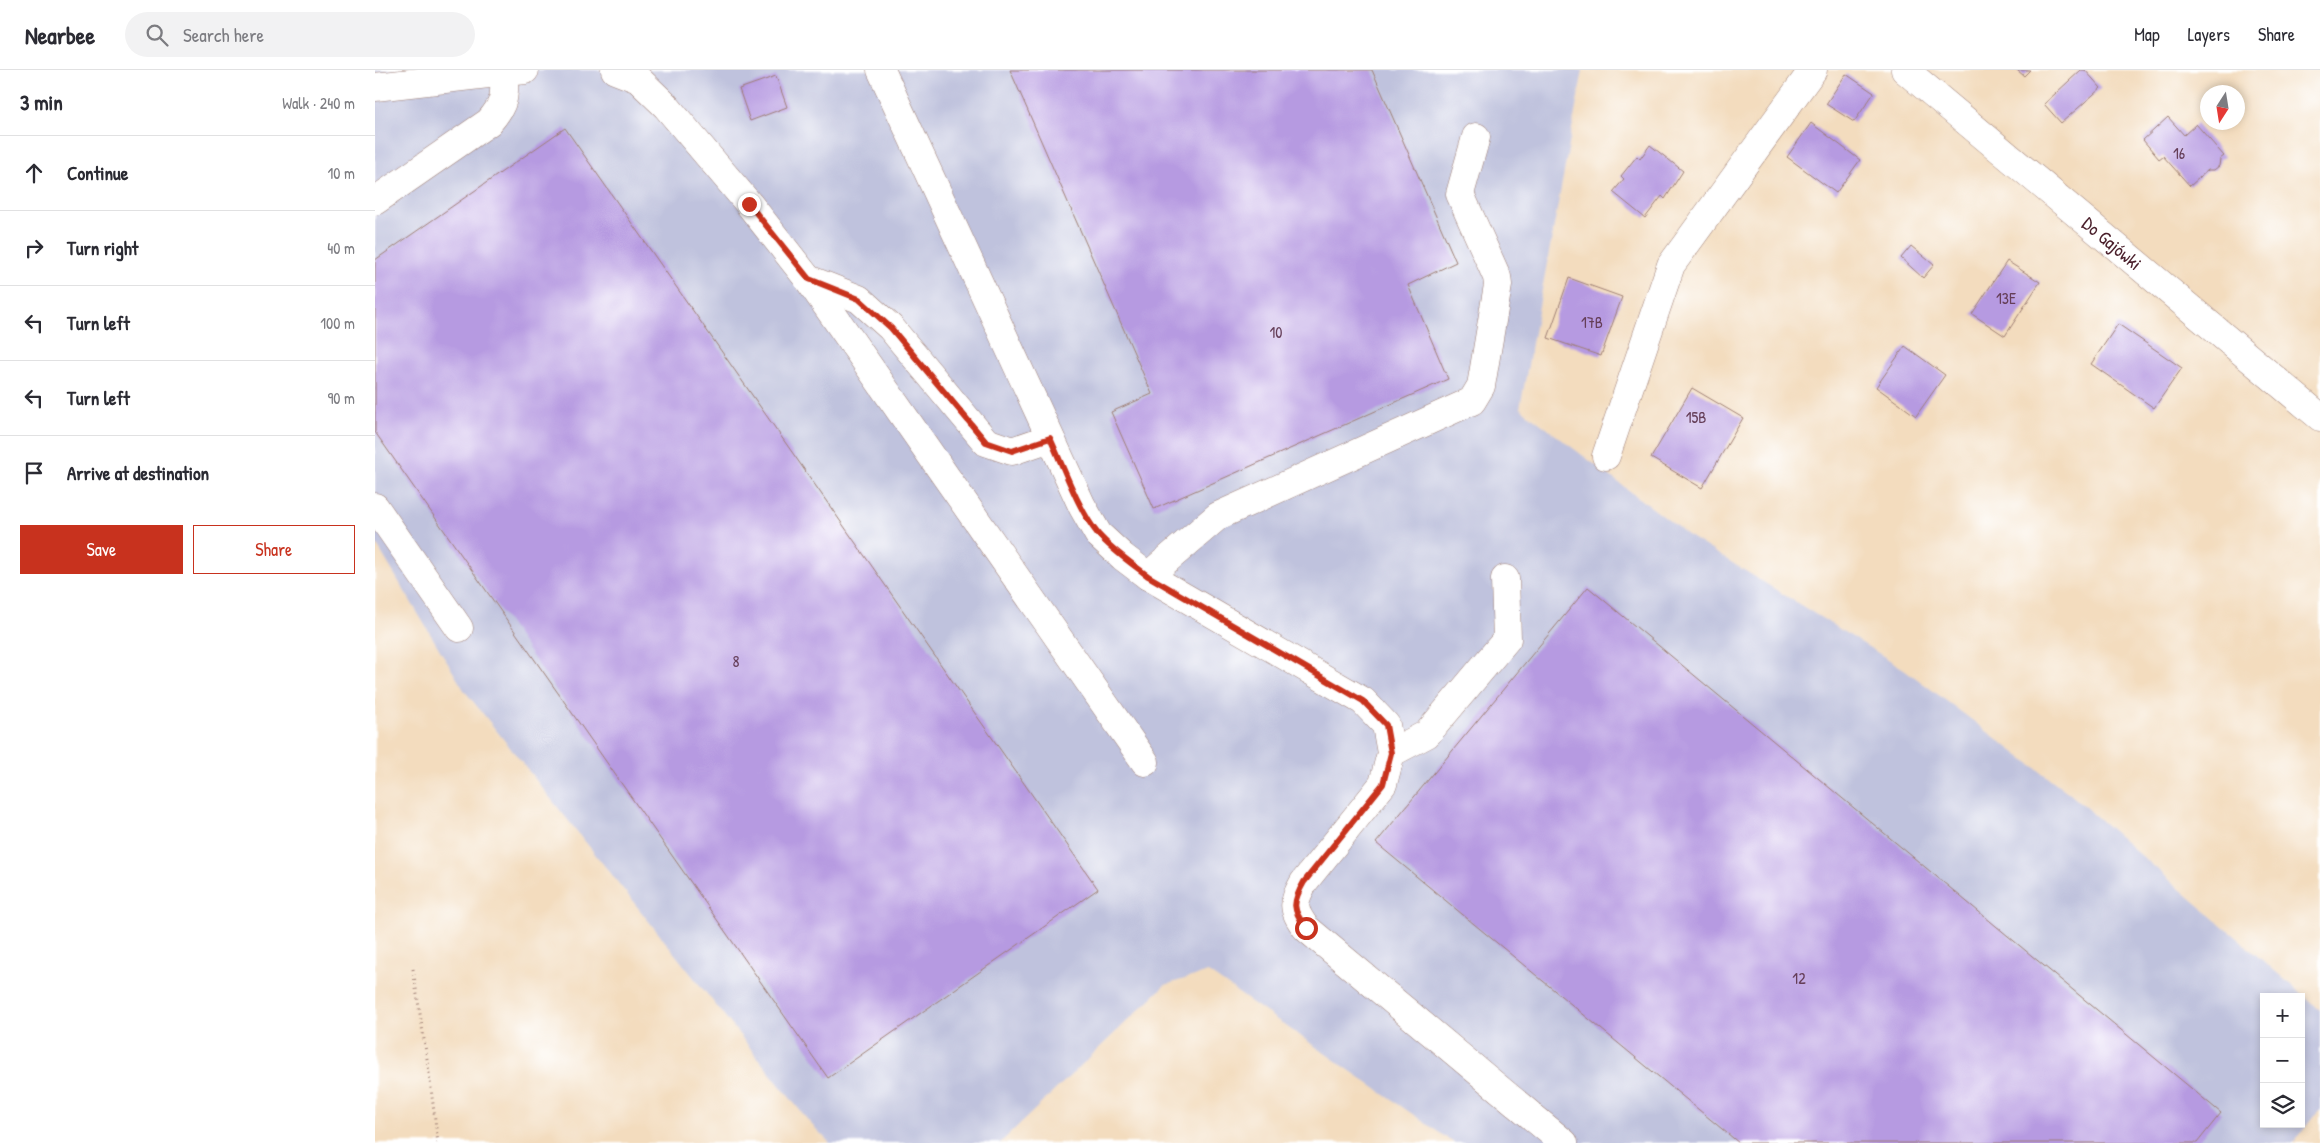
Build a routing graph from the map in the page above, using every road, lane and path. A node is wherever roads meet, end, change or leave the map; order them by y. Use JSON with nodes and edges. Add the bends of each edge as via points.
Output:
{"nodes":[{"id":1,"x":615,"y":70,"type":"edge"},
{"id":2,"x":881,"y":70,"type":"edge"},
{"id":3,"x":1813,"y":70,"type":"edge"},
{"id":4,"x":514,"y":71,"type":"edge"},
{"id":5,"x":1915,"y":73,"type":"edge"},
{"id":6,"x":375,"y":87,"type":"edge"},
{"id":7,"x":1476,"y":137,"type":"dead end"},
{"id":8,"x":375,"y":201,"type":"edge"},
{"id":9,"x":809,"y":279,"type":"junction"},
{"id":10,"x":2320,"y":417,"type":"edge"},
{"id":11,"x":1050,"y":438,"type":"junction"},
{"id":12,"x":1607,"y":456,"type":"dead end"},
{"id":13,"x":375,"y":507,"type":"edge"},
{"id":14,"x":1148,"y":576,"type":"junction"},
{"id":15,"x":1505,"y":579,"type":"dead end"},
{"id":16,"x":459,"y":628,"type":"dead end"},
{"id":17,"x":1391,"y":753,"type":"junction"},
{"id":18,"x":1145,"y":762,"type":"dead end"},
{"id":19,"x":413,"y":969,"type":"dead end"},
{"id":20,"x":437,"y":1143,"type":"edge"},
{"id":21,"x":1564,"y":1143,"type":"edge"}],
"edges":[{"from":1,"to":9,"type":"street","via":[[639,79],[666,106]]},
{"from":2,"to":11,"type":"street"},
{"from":3,"to":12,"type":"street","via":[[1671,265]]},
{"from":4,"to":6,"type":"street"},
{"from":4,"to":8,"type":"street","via":[[502,107],[489,122]]},
{"from":5,"to":10,"type":"street","name":"Do Gajówki"},
{"from":7,"to":14,"type":"street","via":[[1459,194],[1498,285],[1478,394],[1472,401],[1218,516]]},
{"from":9,"to":11,"type":"street","via":[[859,299],[891,328],[986,442],[1012,451]]},
{"from":9,"to":18,"type":"street"},
{"from":11,"to":14,"type":"street","via":[[1097,534]]},
{"from":13,"to":16,"type":"street"},
{"from":14,"to":17,"type":"street","via":[[1363,701],[1386,725]]},
{"from":15,"to":17,"type":"street","via":[[1507,639],[1427,734]]},
{"from":17,"to":21,"type":"street","via":[[1383,784],[1304,882],[1296,896],[1295,912],[1306,928]]},
{"from":19,"to":20,"type":"path"}]}
